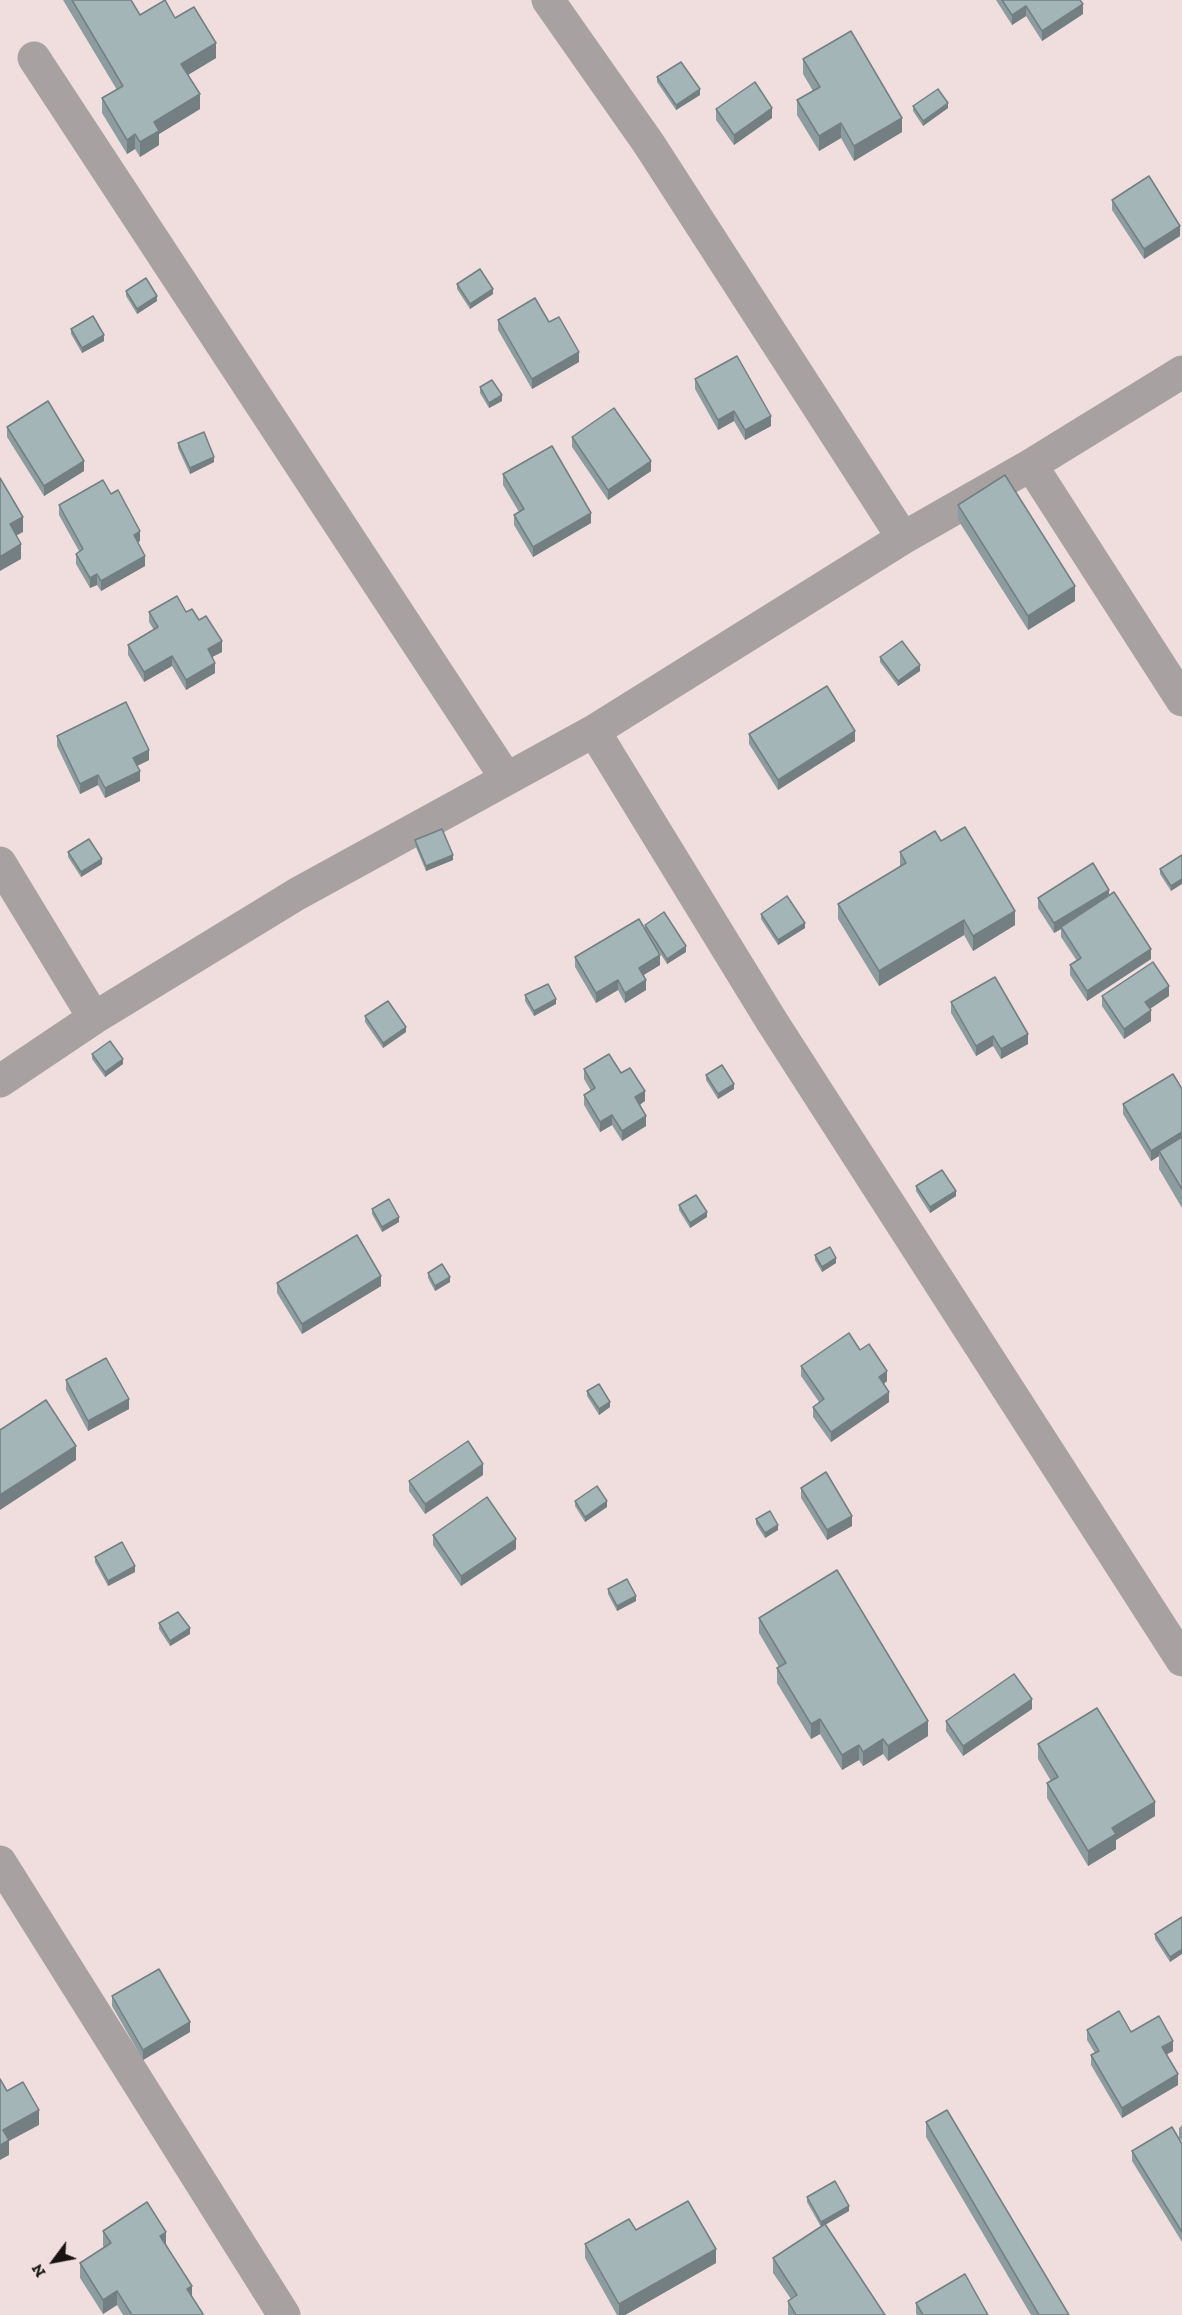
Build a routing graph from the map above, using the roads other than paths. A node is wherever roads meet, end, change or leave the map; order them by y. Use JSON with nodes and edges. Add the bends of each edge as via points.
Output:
{"nodes":[{"id":1,"x":548,"y":0,"type":"edge"},
{"id":2,"x":34,"y":58,"type":"dead end"},
{"id":3,"x":1182,"y":372,"type":"edge"},
{"id":4,"x":1031,"y":465,"type":"junction"},
{"id":5,"x":903,"y":538,"type":"junction"},
{"id":6,"x":1182,"y":700,"type":"edge"},
{"id":7,"x":594,"y":731,"type":"junction"},
{"id":8,"x":506,"y":778,"type":"junction"},
{"id":9,"x":0,"y":863,"type":"edge"},
{"id":10,"x":94,"y":1018,"type":"junction"},
{"id":11,"x":0,"y":1081,"type":"edge"},
{"id":12,"x":1182,"y":1660,"type":"edge"},
{"id":13,"x":0,"y":1862,"type":"edge"},
{"id":14,"x":284,"y":2315,"type":"edge"}],
"edges":[{"from":1,"to":5,"type":"street","via":[[649,144]]},
{"from":2,"to":8,"type":"street"},
{"from":3,"to":4,"type":"street"},
{"from":4,"to":5,"type":"street"},
{"from":4,"to":6,"type":"street"},
{"from":5,"to":7,"type":"street"},
{"from":7,"to":8,"type":"street"},
{"from":7,"to":12,"type":"street","via":[[771,1020]]},
{"from":8,"to":10,"type":"street","via":[[297,894]]},
{"from":9,"to":10,"type":"street"},
{"from":10,"to":11,"type":"street"},
{"from":13,"to":14,"type":"street"}]}
